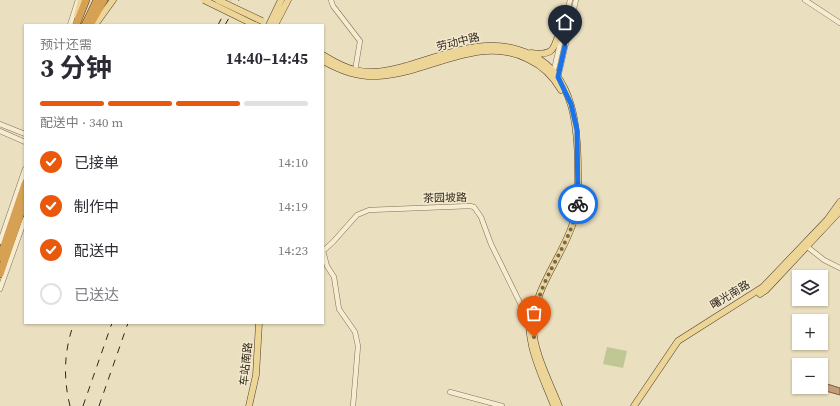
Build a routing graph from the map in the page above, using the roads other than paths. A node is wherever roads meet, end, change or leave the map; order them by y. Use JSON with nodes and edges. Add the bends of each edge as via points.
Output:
{"nodes":[{"id":1,"x":78,"y":0,"type":"edge"},
{"id":2,"x":81,"y":0,"type":"edge"},
{"id":3,"x":86,"y":0,"type":"edge"},
{"id":4,"x":92,"y":0,"type":"edge"},
{"id":5,"x":96,"y":0,"type":"edge"},
{"id":6,"x":104,"y":0,"type":"edge"},
{"id":7,"x":113,"y":0,"type":"edge"},
{"id":8,"x":204,"y":0,"type":"edge"},
{"id":9,"x":218,"y":0,"type":"edge"},
{"id":10,"x":288,"y":0,"type":"edge"},
{"id":11,"x":331,"y":0,"type":"edge"},
{"id":12,"x":570,"y":0,"type":"edge"},
{"id":13,"x":576,"y":0,"type":"edge"},
{"id":14,"x":805,"y":0,"type":"edge"},
{"id":15,"x":281,"y":4,"type":"edge"},
{"id":16,"x":840,"y":23,"type":"edge"},
{"id":17,"x":70,"y":24,"type":"edge"},
{"id":18,"x":75,"y":24,"type":"edge"},
{"id":19,"x":75,"y":24,"type":"edge"},
{"id":20,"x":81,"y":24,"type":"edge"},
{"id":21,"x":85,"y":24,"type":"edge"},
{"id":22,"x":91,"y":24,"type":"edge"},
{"id":23,"x":96,"y":24,"type":"edge"},
{"id":24,"x":253,"y":24,"type":"edge"},
{"id":25,"x":267,"y":24,"type":"edge"},
{"id":26,"x":270,"y":24,"type":"edge"},
{"id":27,"x":275,"y":24,"type":"edge"},
{"id":28,"x":564,"y":25,"type":"junction"},
{"id":29,"x":526,"y":52,"type":"junction"},
{"id":30,"x":324,"y":56,"type":"edge"},
{"id":31,"x":324,"y":61,"type":"edge"},
{"id":32,"x":354,"y":72,"type":"junction"},
{"id":33,"x":555,"y":77,"type":"junction"},
{"id":34,"x":0,"y":124,"type":"edge"},
{"id":35,"x":0,"y":131,"type":"edge"},
{"id":36,"x":24,"y":134,"type":"edge"},
{"id":37,"x":24,"y":142,"type":"edge"},
{"id":38,"x":24,"y":172,"type":"edge"},
{"id":39,"x":24,"y":187,"type":"edge"},
{"id":40,"x":840,"y":202,"type":"edge"},
{"id":41,"x":24,"y":204,"type":"edge"},
{"id":42,"x":840,"y":211,"type":"edge"},
{"id":43,"x":24,"y":222,"type":"edge"},
{"id":44,"x":0,"y":242,"type":"edge"},
{"id":45,"x":805,"y":245,"type":"junction"},
{"id":46,"x":324,"y":250,"type":"edge"},
{"id":47,"x":324,"y":255,"type":"edge"},
{"id":48,"x":0,"y":258,"type":"edge"},
{"id":49,"x":840,"y":268,"type":"edge"},
{"id":50,"x":0,"y":274,"type":"edge"},
{"id":51,"x":0,"y":289,"type":"edge"},
{"id":52,"x":529,"y":318,"type":"junction"},
{"id":53,"x":260,"y":324,"type":"edge"},
{"id":54,"x":533,"y":326,"type":"junction"},
{"id":55,"x":450,"y":392,"type":"dead end"},
{"id":56,"x":251,"y":406,"type":"edge"},
{"id":57,"x":353,"y":406,"type":"edge"},
{"id":58,"x":502,"y":406,"type":"edge"},
{"id":59,"x":554,"y":406,"type":"edge"},
{"id":60,"x":559,"y":406,"type":"edge"},
{"id":61,"x":634,"y":406,"type":"edge"},
{"id":62,"x":638,"y":406,"type":"edge"}],
"edges":[{"from":1,"to":17,"type":"street"},
{"from":2,"to":18,"type":"main road"},
{"from":3,"to":19,"type":"highway"},
{"from":4,"to":20,"type":"highway"},
{"from":5,"to":21,"type":"highway"},
{"from":6,"to":22,"type":"highway"},
{"from":7,"to":23,"type":"main road"},
{"from":8,"to":24,"type":"main road","bridge":true},
{"from":9,"to":25,"type":"main road","bridge":true},
{"from":10,"to":15,"type":"main road"},
{"from":11,"to":32,"type":"street","via":[[360,41]]},
{"from":12,"to":28,"type":"street"},
{"from":13,"to":33,"type":"street"},
{"from":14,"to":16,"type":"street"},
{"from":15,"to":26,"type":"main road"},
{"from":15,"to":27,"type":"main road"},
{"from":28,"to":29,"type":"main road","via":[[552,50],[545,54]]},
{"from":28,"to":33,"type":"street"},
{"from":29,"to":32,"type":"main road","name":"劳动中路","via":[[504,45],[479,45],[387,71]]},
{"from":29,"to":33,"type":"main road","name":"劳动中路","via":[[538,58]]},
{"from":30,"to":32,"type":"main road","name":"劳动中路"},
{"from":31,"to":32,"type":"main road","name":"劳动中路"},
{"from":32,"to":33,"type":"main road","name":"劳动中路","via":[[374,76],[389,75],[470,53],[492,51],[523,56]]},
{"from":33,"to":52,"type":"main road","name":"劳动中路","via":[[566,101],[574,137],[574,202],[565,234],[536,292]]},
{"from":33,"to":54,"type":"main road","name":"劳动中路","via":[[571,104],[577,130],[578,203],[569,234],[539,293]]},
{"from":34,"to":36,"type":"street"},
{"from":35,"to":37,"type":"street"},
{"from":38,"to":44,"type":"street"},
{"from":39,"to":48,"type":"highway"},
{"from":40,"to":45,"type":"main road","name":"曙光南路"},
{"from":41,"to":50,"type":"highway"},
{"from":42,"to":45,"type":"main road","name":"曙光南路"},
{"from":43,"to":51,"type":"street"},
{"from":45,"to":49,"type":"street","via":[[824,260]]},
{"from":45,"to":61,"type":"main road","name":"曙光南路","via":[[763,287],[678,341]]},
{"from":45,"to":62,"type":"main road","name":"曙光南路","via":[[766,290],[680,343]]},
{"from":46,"to":52,"type":"street","name":"茶园坡路","via":[[357,215],[369,210],[470,206],[481,217],[491,244],[522,309]]},
{"from":47,"to":57,"type":"street","via":[[334,277],[339,309],[355,332],[358,346]]},
{"from":52,"to":54,"type":"street","name":"茶园坡路"},
{"from":52,"to":59,"type":"main road","name":"劳动中路","via":[[530,345]]},
{"from":53,"to":56,"type":"main road","name":"车站南路","via":[[259,376]]},
{"from":54,"to":60,"type":"main road","name":"劳动中路","via":[[535,343]]},
{"from":55,"to":58,"type":"street"}]}
